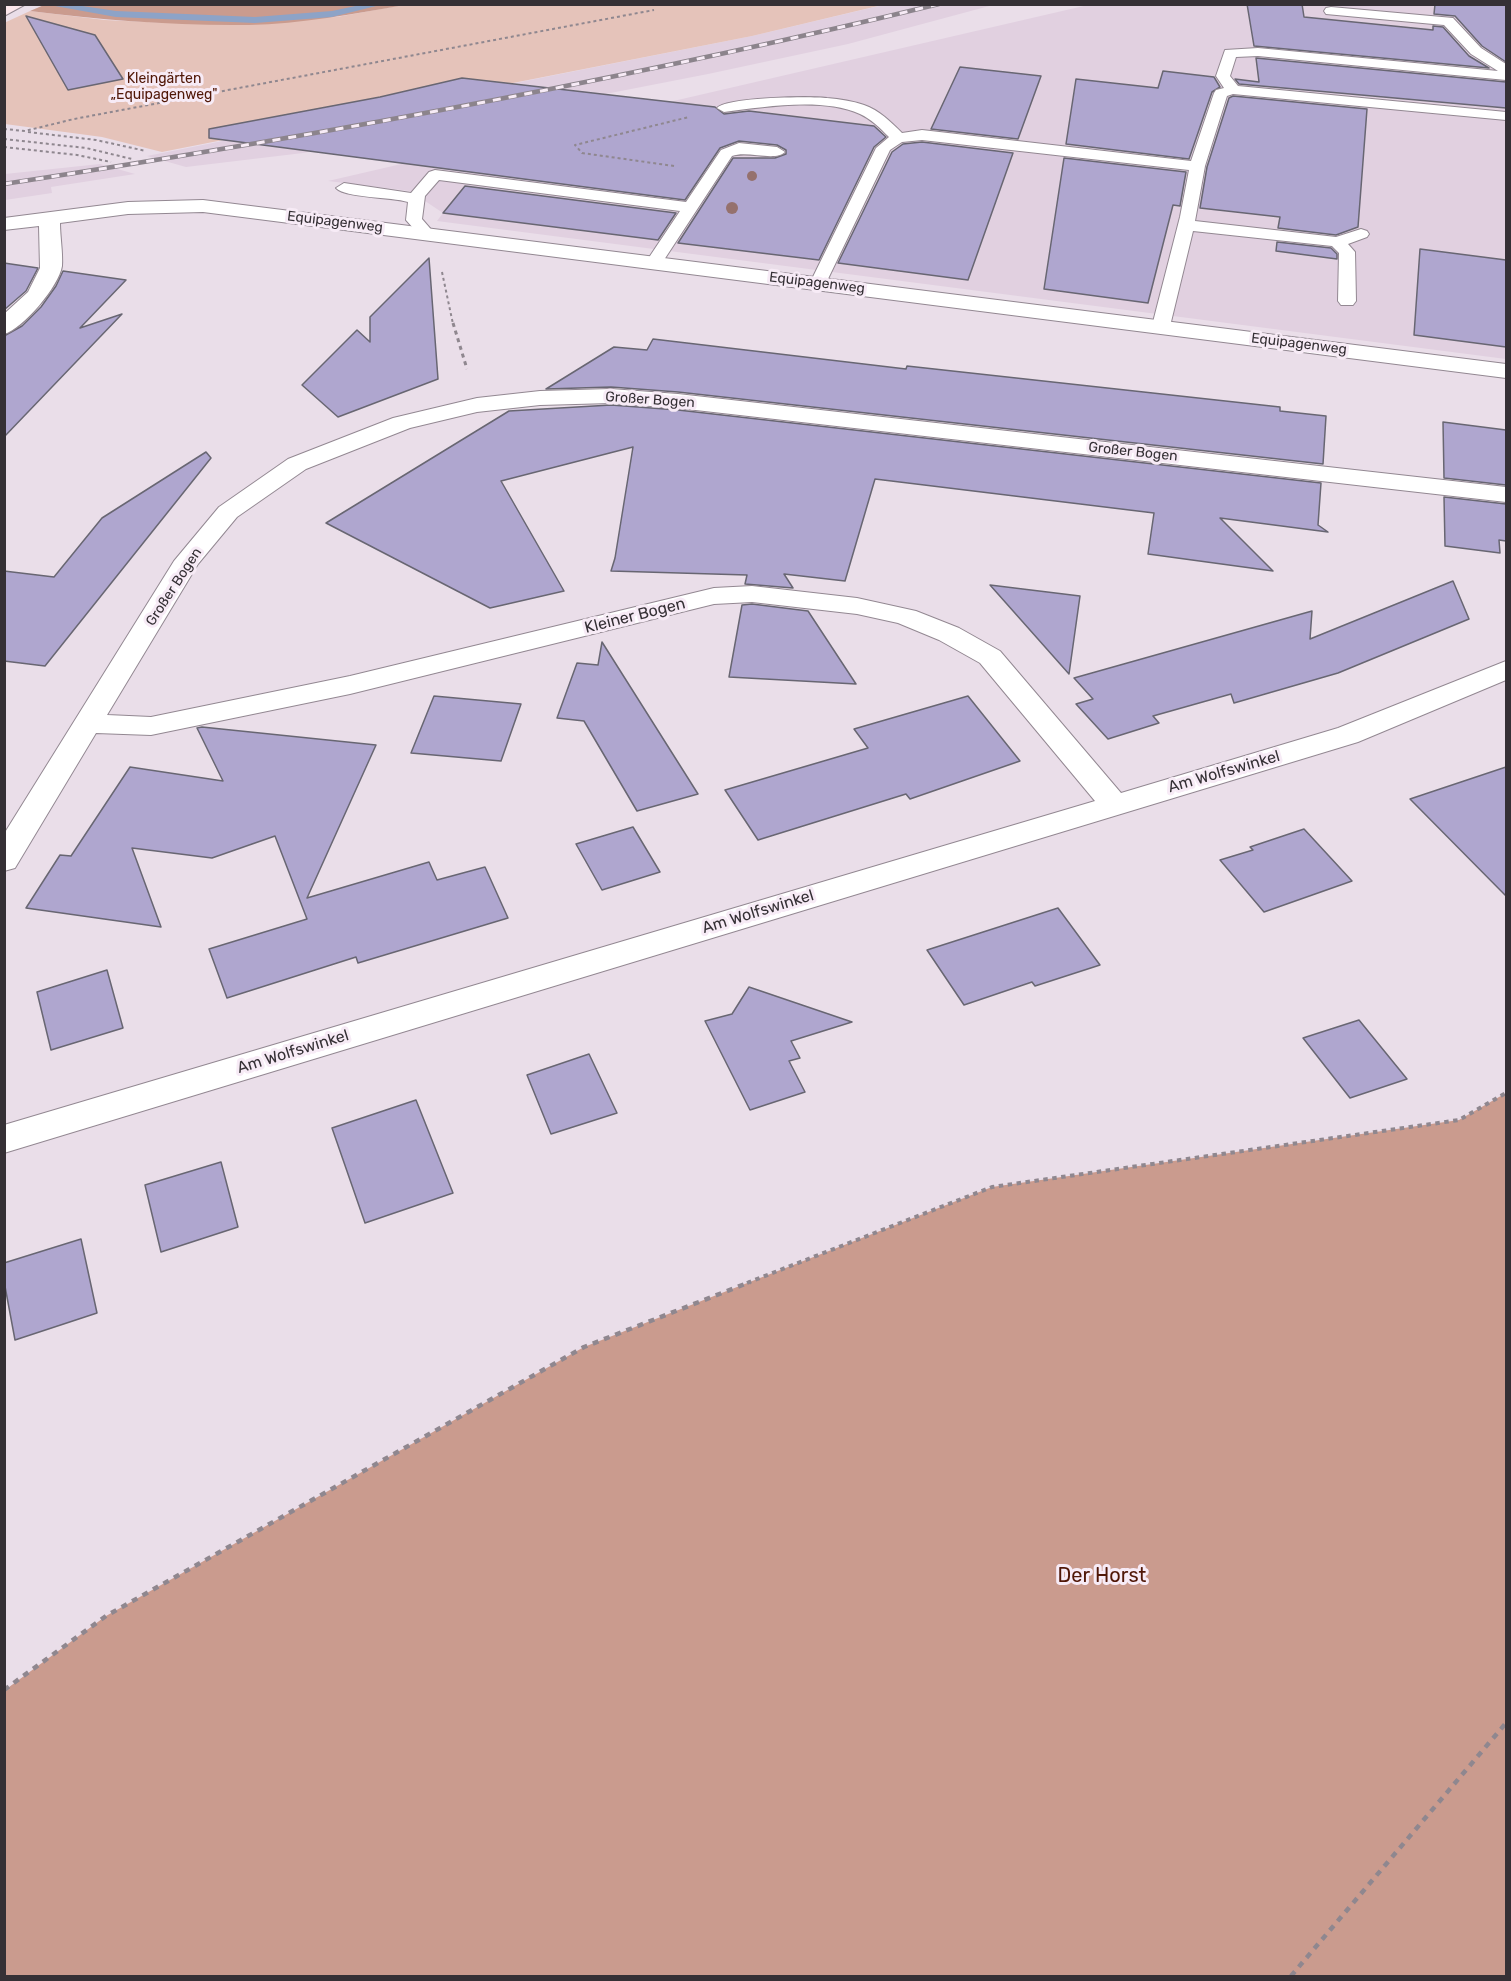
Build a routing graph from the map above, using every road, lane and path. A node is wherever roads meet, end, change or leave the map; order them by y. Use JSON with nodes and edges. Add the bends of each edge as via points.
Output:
{"nodes":[{"id":1,"x":654,"y":10,"type":"dead end"},
{"id":2,"x":1331,"y":11,"type":"dead end"},
{"id":3,"x":1506,"y":70,"type":"edge"},
{"id":4,"x":1506,"y":76,"type":"edge"},
{"id":5,"x":1233,"y":90,"type":"junction"},
{"id":6,"x":724,"y":108,"type":"joint"},
{"id":7,"x":1506,"y":116,"type":"edge"},
{"id":8,"x":4,"y":129,"type":"edge"},
{"id":9,"x":24,"y":131,"type":"junction"},
{"id":10,"x":898,"y":138,"type":"junction"},
{"id":11,"x":4,"y":139,"type":"edge"},
{"id":12,"x":4,"y":147,"type":"edge"},
{"id":13,"x":146,"y":151,"type":"dead end"},
{"id":14,"x":777,"y":152,"type":"dead end"},
{"id":15,"x":132,"y":159,"type":"dead end"},
{"id":16,"x":111,"y":162,"type":"dead end"},
{"id":17,"x":1197,"y":166,"type":"junction"},
{"id":18,"x":714,"y":172,"type":"junction"},
{"id":19,"x":344,"y":188,"type":"dead end"},
{"id":20,"x":417,"y":200,"type":"junction"},
{"id":21,"x":690,"y":207,"type":"junction"},
{"id":22,"x":49,"y":218,"type":"junction"},
{"id":23,"x":4,"y":224,"type":"edge"},
{"id":24,"x":1186,"y":225,"type":"junction"},
{"id":25,"x":427,"y":234,"type":"junction"},
{"id":26,"x":1361,"y":234,"type":"dead end"},
{"id":27,"x":1337,"y":242,"type":"junction"},
{"id":28,"x":654,"y":262,"type":"junction"},
{"id":29,"x":441,"y":268,"type":"dead end"},
{"id":30,"x":818,"y":283,"type":"junction"},
{"id":31,"x":1347,"y":301,"type":"dead end"},
{"id":32,"x":4,"y":327,"type":"edge"},
{"id":33,"x":1161,"y":327,"type":"junction"},
{"id":34,"x":1506,"y":371,"type":"edge"},
{"id":35,"x":477,"y":405,"type":"junction"},
{"id":36,"x":1506,"y":495,"type":"edge"},
{"id":37,"x":1506,"y":670,"type":"edge"},
{"id":38,"x":88,"y":723,"type":"junction"},
{"id":39,"x":1114,"y":804,"type":"junction"},
{"id":40,"x":4,"y":860,"type":"edge"},
{"id":41,"x":1506,"y":1093,"type":"edge"},
{"id":42,"x":4,"y":1139,"type":"edge"},
{"id":43,"x":4,"y":1690,"type":"edge"},
{"id":44,"x":1506,"y":1723,"type":"edge"},
{"id":45,"x":1291,"y":1977,"type":"edge"}],
"edges":[{"from":1,"to":9,"type":"path"},
{"from":2,"to":3,"type":"lane","via":[[1448,21],[1476,51]]},
{"from":4,"to":5,"type":"lane","via":[[1258,52],[1230,53],[1224,76]]},
{"from":5,"to":7,"type":"lane"},
{"from":5,"to":17,"type":"lane","via":[[1221,93]]},
{"from":6,"to":10,"type":"lane","via":[[774,101],[858,108],[885,123]]},
{"from":6,"to":18,"type":"path","via":[[575,145],[582,153]]},
{"from":8,"to":9,"type":"path"},
{"from":9,"to":13,"type":"path"},
{"from":10,"to":17,"type":"lane","via":[[922,135]]},
{"from":10,"to":30,"type":"lane","via":[[884,148]]},
{"from":11,"to":15,"type":"path","via":[[86,148]]},
{"from":12,"to":16,"type":"path"},
{"from":14,"to":18,"type":"lane","via":[[739,148],[726,153]]},
{"from":17,"to":24,"type":"lane"},
{"from":18,"to":21,"type":"lane"},
{"from":19,"to":20,"type":"lane","via":[[399,194]]},
{"from":20,"to":21,"type":"lane","via":[[435,175]]},
{"from":20,"to":25,"type":"lane","via":[[414,220]]},
{"from":21,"to":28,"type":"lane"},
{"from":22,"to":23,"type":"street","name":"Equipagenweg"},
{"from":22,"to":25,"type":"street","name":"Equipagenweg","via":[[128,208],[203,206]]},
{"from":22,"to":32,"type":"street","via":[[51,268],[37,295]]},
{"from":24,"to":27,"type":"lane"},
{"from":24,"to":33,"type":"lane"},
{"from":25,"to":28,"type":"street","name":"Equipagenweg"},
{"from":26,"to":27,"type":"lane"},
{"from":27,"to":31,"type":"lane","via":[[1347,252]]},
{"from":28,"to":30,"type":"street","name":"Equipagenweg"},
{"from":29,"to":35,"type":"path","via":[[447,303]]},
{"from":30,"to":33,"type":"street","name":"Equipagenweg"},
{"from":33,"to":34,"type":"street","name":"Equipagenweg"},
{"from":35,"to":36,"type":"street","name":"Großer Bogen","via":[[599,396],[678,401]]},
{"from":35,"to":38,"type":"street","name":"Großer Bogen","via":[[402,423],[297,464],[228,512],[188,561]]},
{"from":37,"to":39,"type":"street","name":"Am Wolfswinkel","via":[[1348,735]]},
{"from":38,"to":39,"type":"street","name":"Kleiner Bogen","via":[[151,726],[350,685],[714,596],[752,594],[857,606],[906,617],[949,634],[990,657]]},
{"from":38,"to":40,"type":"street","name":"Großer Bogen"},
{"from":39,"to":42,"type":"street","name":"Am Wolfswinkel"},
{"from":41,"to":43,"type":"path","via":[[1459,1120],[992,1187],[584,1347],[106,1616]]},
{"from":44,"to":45,"type":"path"}]}
